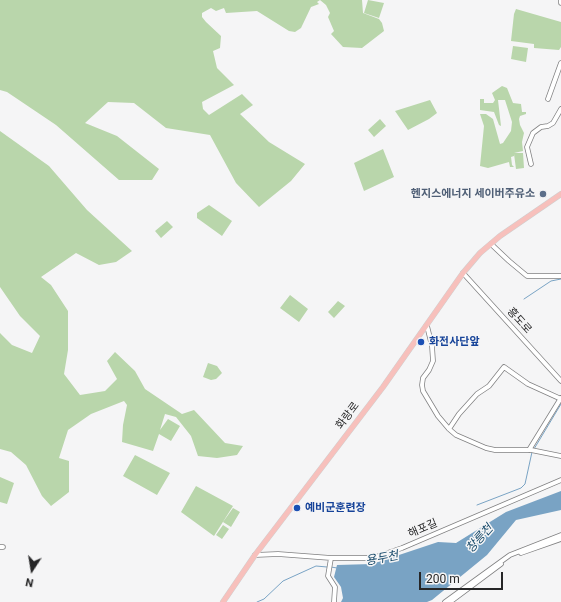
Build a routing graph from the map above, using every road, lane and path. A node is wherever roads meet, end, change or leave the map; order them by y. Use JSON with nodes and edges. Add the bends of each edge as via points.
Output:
{"nodes":[{"id":1,"x":561,"y":63,"type":"edge"},
{"id":2,"x":548,"y":99,"type":"dead end"},
{"id":3,"x":561,"y":109,"type":"edge"},
{"id":4,"x":531,"y":164,"type":"dead end"},
{"id":5,"x":561,"y":194,"type":"edge"},
{"id":6,"x":491,"y":244,"type":"junction"},
{"id":7,"x":463,"y":273,"type":"junction"},
{"id":8,"x":561,"y":276,"type":"edge"},
{"id":9,"x":427,"y":326,"type":"junction"},
{"id":10,"x":561,"y":381,"type":"edge"},
{"id":11,"x":561,"y":398,"type":"edge"},
{"id":12,"x":449,"y":429,"type":"junction"},
{"id":13,"x":532,"y":450,"type":"junction"},
{"id":14,"x":561,"y":456,"type":"edge"},
{"id":15,"x":561,"y":480,"type":"edge"},
{"id":16,"x":561,"y":535,"type":"edge"},
{"id":17,"x":561,"y":539,"type":"edge"},
{"id":18,"x":255,"y":555,"type":"junction"},
{"id":19,"x":331,"y":558,"type":"junction"},
{"id":20,"x":223,"y":602,"type":"edge"},
{"id":21,"x":334,"y":602,"type":"edge"},
{"id":22,"x":445,"y":602,"type":"edge"},
{"id":23,"x":450,"y":602,"type":"edge"}],
"edges":[{"from":1,"to":2,"type":"street"},
{"from":3,"to":4,"type":"street","via":[[553,123],[541,126],[533,133],[527,147]]},
{"from":5,"to":6,"type":"main road","name":"화랑로"},
{"from":6,"to":7,"type":"main road","name":"화랑로"},
{"from":6,"to":8,"type":"street","via":[[527,276]]},
{"from":7,"to":9,"type":"main road","name":"화랑로"},
{"from":7,"to":10,"type":"street","name":"흥도로"},
{"from":9,"to":12,"type":"street","via":[[433,361],[423,378],[423,391]]},
{"from":9,"to":18,"type":"main road","name":"화랑로"},
{"from":11,"to":12,"type":"street","via":[[528,384],[504,367],[489,386],[477,394],[459,414]]},
{"from":11,"to":13,"type":"street"},
{"from":12,"to":13,"type":"street","via":[[456,435],[486,448]]},
{"from":13,"to":14,"type":"street"},
{"from":15,"to":19,"type":"street","name":"해포길","via":[[373,558]]},
{"from":16,"to":22,"type":"street","via":[[510,555]]},
{"from":17,"to":23,"type":"street","via":[[512,556]]},
{"from":18,"to":19,"type":"street","name":"해포길"},
{"from":18,"to":20,"type":"main road","name":"화랑로"},
{"from":19,"to":21,"type":"street","via":[[328,576],[335,587]]}]}
